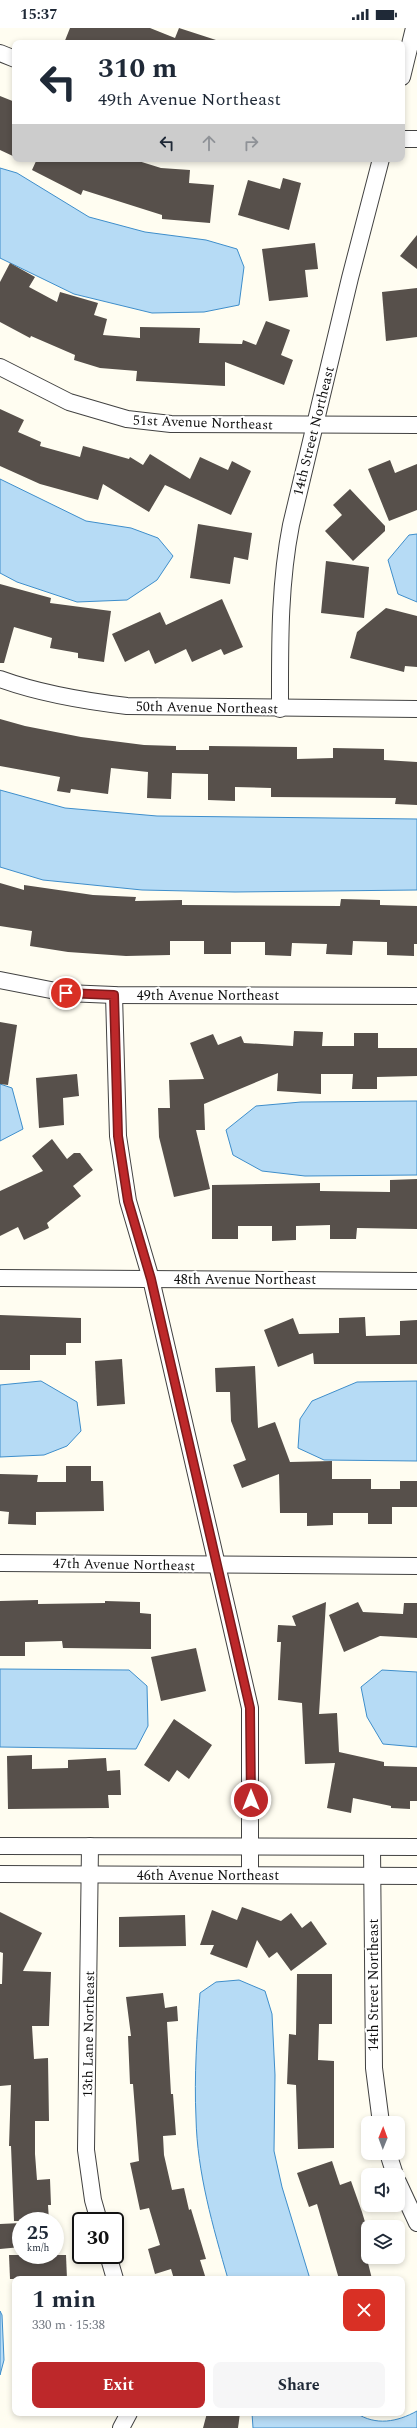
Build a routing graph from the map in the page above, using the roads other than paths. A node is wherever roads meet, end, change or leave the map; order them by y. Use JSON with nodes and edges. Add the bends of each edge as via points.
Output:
{"nodes":[{"id":1,"x":414,"y":28,"type":"edge"},
{"id":2,"x":0,"y":53,"type":"edge"},
{"id":3,"x":12,"y":58,"type":"edge"},
{"id":4,"x":405,"y":65,"type":"edge"},
{"id":5,"x":405,"y":139,"type":"edge"},
{"id":6,"x":417,"y":139,"type":"edge"},
{"id":7,"x":380,"y":162,"type":"edge"},
{"id":8,"x":0,"y":367,"type":"edge"},
{"id":9,"x":315,"y":425,"type":"junction"},
{"id":10,"x":417,"y":425,"type":"edge"},
{"id":11,"x":0,"y":679,"type":"edge"},
{"id":12,"x":280,"y":709,"type":"junction"},
{"id":13,"x":417,"y":709,"type":"edge"},
{"id":14,"x":0,"y":980,"type":"edge"},
{"id":15,"x":114,"y":995,"type":"junction"},
{"id":16,"x":417,"y":996,"type":"edge"},
{"id":17,"x":0,"y":1278,"type":"edge"},
{"id":18,"x":151,"y":1279,"type":"junction"},
{"id":19,"x":417,"y":1281,"type":"edge"},
{"id":20,"x":0,"y":1563,"type":"edge"},
{"id":21,"x":216,"y":1565,"type":"junction"},
{"id":22,"x":417,"y":1566,"type":"edge"},
{"id":23,"x":0,"y":1846,"type":"edge"},
{"id":24,"x":90,"y":1846,"type":"junction"},
{"id":25,"x":251,"y":1846,"type":"junction"},
{"id":26,"x":372,"y":1847,"type":"junction"},
{"id":27,"x":417,"y":1847,"type":"edge"},
{"id":28,"x":0,"y":1874,"type":"edge"},
{"id":29,"x":90,"y":1875,"type":"junction"},
{"id":30,"x":250,"y":1875,"type":"junction"},
{"id":31,"x":373,"y":1876,"type":"junction"},
{"id":32,"x":417,"y":1876,"type":"edge"},
{"id":33,"x":380,"y":2116,"type":"edge"},
{"id":34,"x":405,"y":2197,"type":"edge"},
{"id":35,"x":96,"y":2212,"type":"edge"},
{"id":36,"x":417,"y":2223,"type":"edge"},
{"id":37,"x":111,"y":2264,"type":"edge"},
{"id":38,"x":114,"y":2276,"type":"edge"},
{"id":39,"x":127,"y":2416,"type":"edge"},
{"id":40,"x":121,"y":2428,"type":"edge"}],
"edges":[{"from":1,"to":4,"type":"street"},
{"from":2,"to":3,"type":"street"},
{"from":5,"to":6,"type":"street"},
{"from":7,"to":9,"type":"street","name":"14th Street Northeast"},
{"from":8,"to":9,"type":"street","name":"51st Avenue Northeast","via":[[69,402],[127,420],[171,424]]},
{"from":9,"to":10,"type":"street","name":"51st Avenue Northeast"},
{"from":9,"to":12,"type":"street","name":"14th Street Northeast","via":[[284,563]]},
{"from":11,"to":12,"type":"street","name":"50th Avenue Northeast","via":[[44,693],[127,706]]},
{"from":12,"to":13,"type":"street","name":"50th Avenue Northeast"},
{"from":14,"to":15,"type":"street","name":"49th Avenue Northeast","via":[[66,993]]},
{"from":15,"to":16,"type":"street","name":"49th Avenue Northeast"},
{"from":15,"to":18,"type":"street","via":[[118,1136],[128,1201]]},
{"from":17,"to":18,"type":"street","name":"48th Avenue Northeast"},
{"from":18,"to":19,"type":"street","name":"48th Avenue Northeast"},
{"from":18,"to":21,"type":"street"},
{"from":20,"to":21,"type":"street","name":"47th Avenue Northeast"},
{"from":21,"to":22,"type":"street","name":"47th Avenue Northeast"},
{"from":21,"to":25,"type":"street","via":[[250,1708]]},
{"from":23,"to":24,"type":"street","name":"46th Avenue Northeast"},
{"from":24,"to":25,"type":"street","name":"46th Avenue Northeast"},
{"from":24,"to":29,"type":"street","name":"13th Lane Northeast"},
{"from":25,"to":26,"type":"street","name":"46th Avenue Northeast"},
{"from":25,"to":30,"type":"street"},
{"from":26,"to":27,"type":"street","name":"46th Avenue Northeast"},
{"from":26,"to":31,"type":"street","name":"14th Street Northeast"},
{"from":28,"to":29,"type":"street","name":"46th Avenue Northeast"},
{"from":29,"to":30,"type":"street","name":"46th Avenue Northeast"},
{"from":29,"to":35,"type":"street","name":"13th Lane Northeast","via":[[86,2150]]},
{"from":30,"to":31,"type":"street","name":"46th Avenue Northeast"},
{"from":31,"to":32,"type":"street","name":"46th Avenue Northeast"},
{"from":31,"to":33,"type":"street","name":"14th Street Northeast","via":[[374,2068]]},
{"from":34,"to":36,"type":"street"},
{"from":37,"to":38,"type":"street"},
{"from":39,"to":40,"type":"street"}]}
